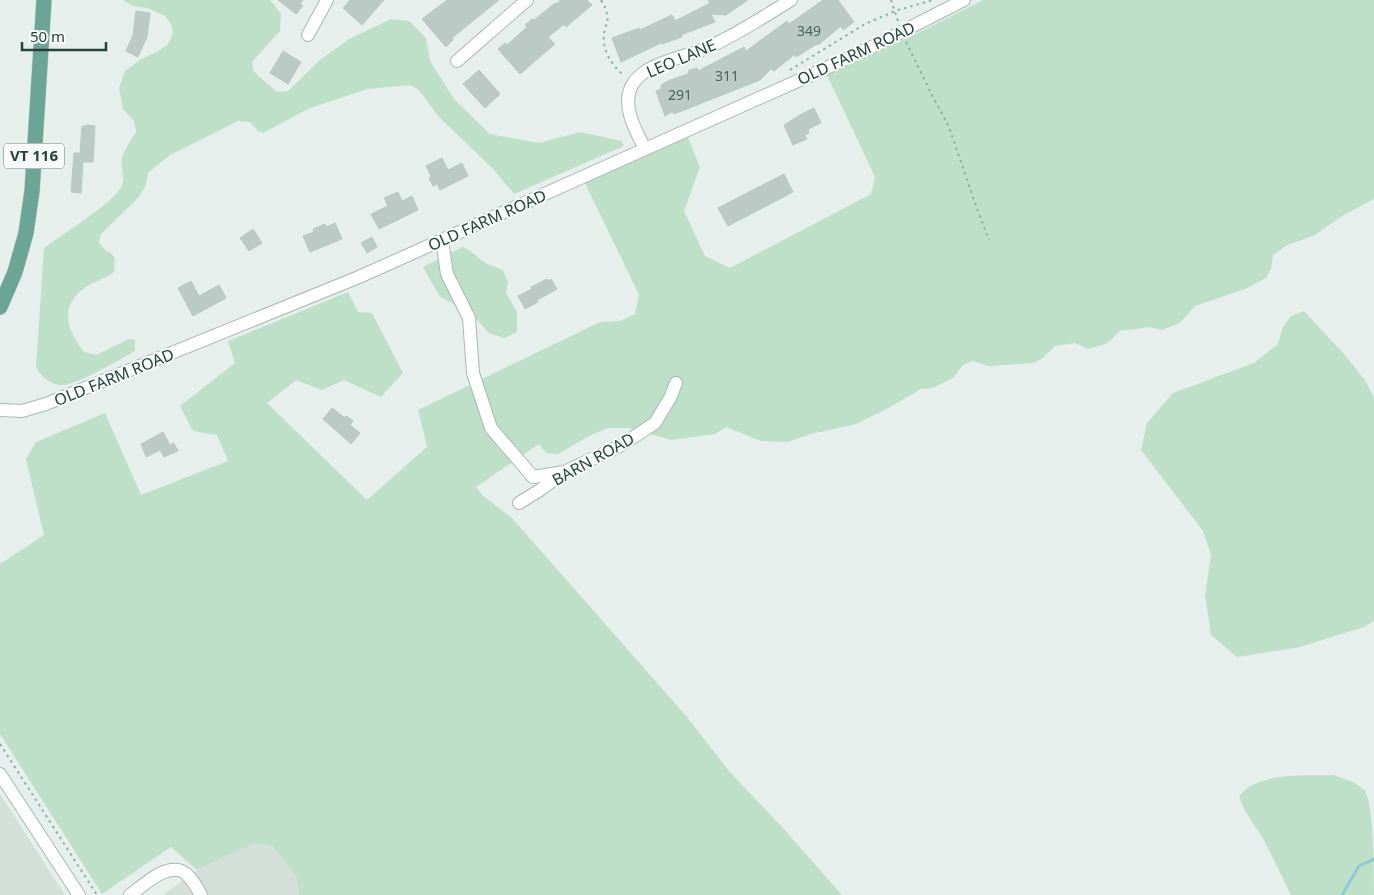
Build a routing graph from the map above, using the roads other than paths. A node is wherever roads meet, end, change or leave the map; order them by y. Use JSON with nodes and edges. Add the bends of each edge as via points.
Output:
{"nodes":[{"id":1,"x":44,"y":0,"type":"edge"},
{"id":2,"x":327,"y":0,"type":"edge"},
{"id":3,"x":527,"y":0,"type":"edge"},
{"id":4,"x":791,"y":0,"type":"edge"},
{"id":5,"x":964,"y":0,"type":"edge"},
{"id":6,"x":308,"y":35,"type":"dead end"},
{"id":7,"x":457,"y":61,"type":"dead end"},
{"id":8,"x":644,"y":149,"type":"junction"},
{"id":9,"x":442,"y":240,"type":"junction"},
{"id":10,"x":0,"y":307,"type":"edge"},
{"id":11,"x":676,"y":383,"type":"dead end"},
{"id":12,"x":0,"y":410,"type":"edge"},
{"id":13,"x":564,"y":472,"type":"junction"},
{"id":14,"x":519,"y":503,"type":"dead end"},
{"id":15,"x":1,"y":776,"type":"edge"},
{"id":16,"x":79,"y":895,"type":"edge"},
{"id":17,"x":130,"y":895,"type":"edge"},
{"id":18,"x":201,"y":895,"type":"edge"}],
"edges":[{"from":1,"to":10,"type":"main road","number":"VT 116","via":[[32,192],[15,272]]},
{"from":2,"to":6,"type":"street"},
{"from":3,"to":7,"type":"street"},
{"from":4,"to":8,"type":"street","name":"LEO LANE","via":[[726,39],[648,70],[636,80],[628,103]]},
{"from":5,"to":8,"type":"street","name":"OLD FARM ROAD","via":[[837,63]]},
{"from":8,"to":9,"type":"street","name":"OLD FARM ROAD"},
{"from":9,"to":12,"type":"street","name":"OLD FARM ROAD","via":[[297,303],[46,404],[22,411]]},
{"from":9,"to":13,"type":"street","via":[[447,274],[469,318],[473,373],[491,428],[534,477]]},
{"from":11,"to":13,"type":"street","name":"BARN ROAD","via":[[655,423],[620,446]]},
{"from":13,"to":14,"type":"street","name":"BARN ROAD"},
{"from":15,"to":16,"type":"street"},
{"from":17,"to":18,"type":"street","via":[[157,876],[172,870],[187,875]]}]}
